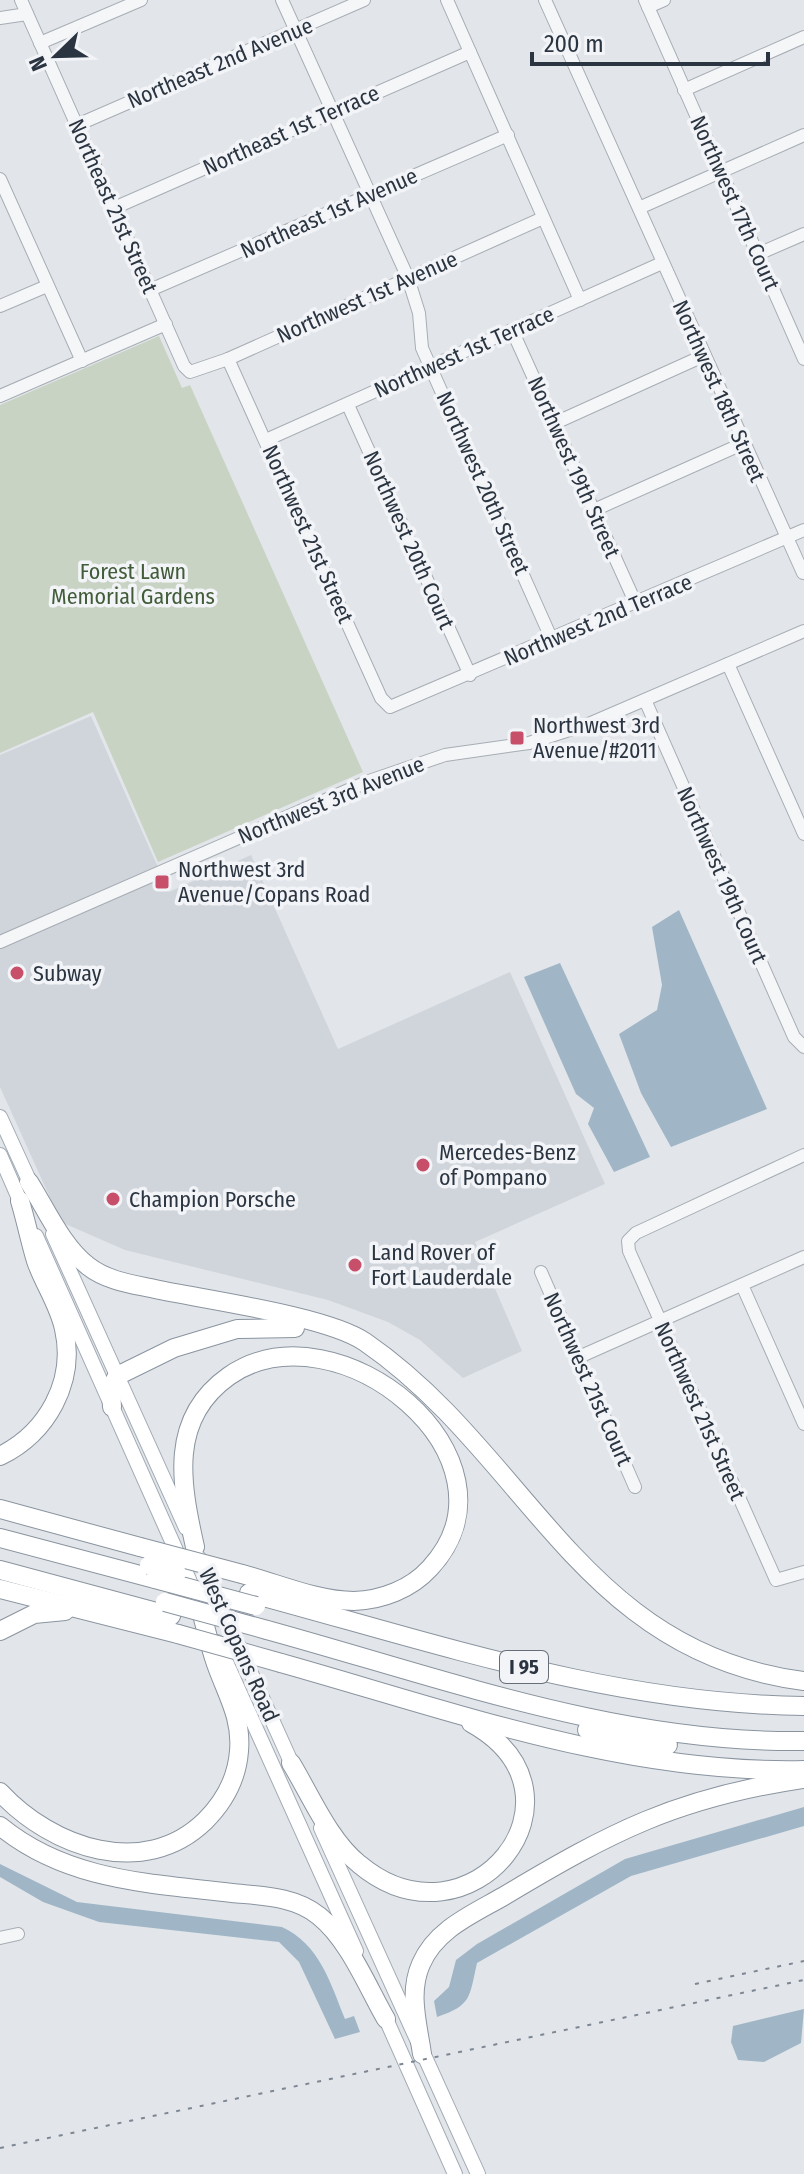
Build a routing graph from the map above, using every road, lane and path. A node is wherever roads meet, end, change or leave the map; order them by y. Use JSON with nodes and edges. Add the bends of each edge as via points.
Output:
{"nodes":[{"id":1,"x":21,"y":0,"type":"edge"},
{"id":2,"x":141,"y":0,"type":"edge"},
{"id":3,"x":282,"y":0,"type":"edge"},
{"id":4,"x":364,"y":0,"type":"edge"},
{"id":5,"x":447,"y":0,"type":"edge"},
{"id":6,"x":545,"y":0,"type":"edge"},
{"id":7,"x":664,"y":0,"type":"edge"},
{"id":8,"x":646,"y":3,"type":"edge"},
{"id":9,"x":27,"y":14,"type":"junction"},
{"id":10,"x":0,"y":18,"type":"edge"},
{"id":11,"x":295,"y":30,"type":"junction"},
{"id":12,"x":804,"y":37,"type":"edge"},
{"id":13,"x":40,"y":43,"type":"junction"},
{"id":14,"x":470,"y":52,"type":"junction"},
{"id":15,"x":684,"y":90,"type":"junction"},
{"id":16,"x":332,"y":111,"type":"junction"},
{"id":17,"x":77,"y":125,"type":"junction"},
{"id":18,"x":508,"y":135,"type":"junction"},
{"id":19,"x":804,"y":135,"type":"edge"},
{"id":20,"x":721,"y":171,"type":"junction"},
{"id":21,"x":0,"y":179,"type":"edge"},
{"id":22,"x":369,"y":194,"type":"junction"},
{"id":23,"x":5,"y":206,"type":"edge"},
{"id":24,"x":114,"y":208,"type":"junction"},
{"id":25,"x":639,"y":208,"type":"junction"},
{"id":26,"x":543,"y":218,"type":"junction"},
{"id":27,"x":804,"y":234,"type":"edge"},
{"id":28,"x":758,"y":254,"type":"junction"},
{"id":29,"x":662,"y":263,"type":"junction"},
{"id":30,"x":408,"y":278,"type":"junction"},
{"id":31,"x":47,"y":286,"type":"junction"},
{"id":32,"x":150,"y":290,"type":"junction"},
{"id":33,"x":580,"y":300,"type":"junction"},
{"id":34,"x":0,"y":306,"type":"edge"},
{"id":35,"x":166,"y":324,"type":"junction"},
{"id":36,"x":512,"y":330,"type":"junction"},
{"id":37,"x":799,"y":334,"type":"edge"},
{"id":38,"x":703,"y":356,"type":"junction"},
{"id":39,"x":228,"y":359,"type":"junction"},
{"id":40,"x":804,"y":359,"type":"edge"},
{"id":41,"x":82,"y":361,"type":"junction"},
{"id":42,"x":431,"y":366,"type":"junction"},
{"id":43,"x":0,"y":396,"type":"edge"},
{"id":44,"x":348,"y":405,"type":"junction"},
{"id":45,"x":555,"y":423,"type":"junction"},
{"id":46,"x":266,"y":440,"type":"junction"},
{"id":47,"x":742,"y":444,"type":"junction"},
{"id":48,"x":594,"y":510,"type":"junction"},
{"id":49,"x":804,"y":530,"type":"edge"},
{"id":50,"x":786,"y":538,"type":"junction"},
{"id":51,"x":803,"y":573,"type":"edge"},
{"id":52,"x":636,"y":604,"type":"junction"},
{"id":53,"x":804,"y":631,"type":"edge"},
{"id":54,"x":552,"y":640,"type":"junction"},
{"id":55,"x":728,"y":664,"type":"junction"},
{"id":56,"x":470,"y":675,"type":"junction"},
{"id":57,"x":645,"y":700,"type":"junction"},
{"id":58,"x":390,"y":707,"type":"joint"},
{"id":59,"x":804,"y":834,"type":"edge"},
{"id":60,"x":0,"y":942,"type":"edge"},
{"id":61,"x":804,"y":1047,"type":"edge"},
{"id":62,"x":0,"y":1117,"type":"edge"},
{"id":63,"x":0,"y":1155,"type":"edge"},
{"id":64,"x":804,"y":1155,"type":"edge"},
{"id":65,"x":29,"y":1182,"type":"junction"},
{"id":66,"x":20,"y":1201,"type":"junction"},
{"id":67,"x":804,"y":1257,"type":"edge"},
{"id":68,"x":541,"y":1272,"type":"dead end"},
{"id":69,"x":742,"y":1285,"type":"junction"},
{"id":70,"x":660,"y":1322,"type":"junction"},
{"id":71,"x":579,"y":1357,"type":"junction"},
{"id":72,"x":391,"y":1361,"type":"junction"},
{"id":73,"x":117,"y":1376,"type":"junction"},
{"id":74,"x":112,"y":1407,"type":"junction"},
{"id":75,"x":804,"y":1424,"type":"edge"},
{"id":76,"x":0,"y":1456,"type":"edge"},
{"id":77,"x":635,"y":1487,"type":"dead end"},
{"id":78,"x":0,"y":1509,"type":"edge"},
{"id":79,"x":0,"y":1526,"type":"edge"},
{"id":80,"x":0,"y":1538,"type":"edge"},
{"id":81,"x":195,"y":1547,"type":"junction"},
{"id":82,"x":0,"y":1558,"type":"edge"},
{"id":83,"x":0,"y":1570,"type":"edge"},
{"id":84,"x":152,"y":1572,"type":"junction"},
{"id":85,"x":804,"y":1572,"type":"edge"},
{"id":86,"x":0,"y":1589,"type":"edge"},
{"id":87,"x":252,"y":1599,"type":"junction"},
{"id":88,"x":198,"y":1600,"type":"junction"},
{"id":89,"x":168,"y":1609,"type":"junction"},
{"id":90,"x":110,"y":1617,"type":"junction"},
{"id":91,"x":0,"y":1631,"type":"edge"},
{"id":92,"x":270,"y":1636,"type":"junction"},
{"id":93,"x":804,"y":1681,"type":"edge"},
{"id":94,"x":804,"y":1706,"type":"edge"},
{"id":95,"x":440,"y":1708,"type":"junction"},
{"id":96,"x":804,"y":1718,"type":"edge"},
{"id":97,"x":804,"y":1741,"type":"edge"},
{"id":98,"x":804,"y":1753,"type":"edge"},
{"id":99,"x":291,"y":1763,"type":"junction"},
{"id":100,"x":804,"y":1770,"type":"edge"},
{"id":101,"x":804,"y":1779,"type":"edge"},
{"id":102,"x":0,"y":1792,"type":"edge"},
{"id":103,"x":0,"y":1826,"type":"edge"},
{"id":104,"x":18,"y":1934,"type":"dead end"},
{"id":105,"x":0,"y":1938,"type":"edge"},
{"id":106,"x":386,"y":2019,"type":"junction"},
{"id":107,"x":422,"y":2054,"type":"junction"},
{"id":108,"x":428,"y":2114,"type":"junction"},
{"id":109,"x":455,"y":2174,"type":"edge"},
{"id":110,"x":465,"y":2174,"type":"edge"},
{"id":111,"x":478,"y":2174,"type":"edge"}],
"edges":[{"from":1,"to":9,"type":"street","name":"Northeast 21st Street"},
{"from":2,"to":13,"type":"street"},
{"from":3,"to":11,"type":"street","name":"Northwest 20th Street"},
{"from":4,"to":11,"type":"street","name":"Northeast 2nd Avenue"},
{"from":5,"to":14,"type":"street"},
{"from":6,"to":25,"type":"street","name":"Northwest 18th Street"},
{"from":7,"to":8,"type":"street"},
{"from":8,"to":15,"type":"street","name":"Northwest 17th Court"},
{"from":9,"to":10,"type":"street"},
{"from":9,"to":13,"type":"street","name":"Northeast 21st Street"},
{"from":11,"to":16,"type":"street","name":"Northwest 20th Street"},
{"from":11,"to":17,"type":"street","name":"Northeast 2nd Avenue"},
{"from":12,"to":15,"type":"street"},
{"from":13,"to":17,"type":"street","name":"Northeast 21st Street"},
{"from":14,"to":16,"type":"street","name":"Northeast 1st Terrace"},
{"from":14,"to":18,"type":"street"},
{"from":15,"to":20,"type":"street","name":"Northwest 17th Court"},
{"from":16,"to":22,"type":"street","name":"Northwest 20th Street"},
{"from":16,"to":24,"type":"street","name":"Northeast 1st Terrace"},
{"from":17,"to":24,"type":"street","name":"Northeast 21st Street"},
{"from":18,"to":22,"type":"street","name":"Northeast 1st Avenue"},
{"from":18,"to":26,"type":"street"},
{"from":19,"to":20,"type":"street"},
{"from":20,"to":25,"type":"street"},
{"from":20,"to":28,"type":"street","name":"Northwest 17th Court"},
{"from":21,"to":23,"type":"street"},
{"from":22,"to":30,"type":"street","name":"Northwest 20th Street"},
{"from":22,"to":32,"type":"street","name":"Northeast 1st Avenue"},
{"from":23,"to":31,"type":"street"},
{"from":24,"to":32,"type":"street","name":"Northeast 21st Street"},
{"from":25,"to":29,"type":"street","name":"Northwest 18th Street"},
{"from":26,"to":30,"type":"street","name":"Northwest 1st Avenue"},
{"from":26,"to":33,"type":"street"},
{"from":27,"to":28,"type":"street"},
{"from":28,"to":37,"type":"street","name":"Northwest 17th Court"},
{"from":29,"to":33,"type":"street","name":"Northwest 1st Terrace"},
{"from":29,"to":38,"type":"street","name":"Northwest 18th Street"},
{"from":30,"to":39,"type":"street","name":"Northwest 1st Avenue"},
{"from":30,"to":42,"type":"street","name":"Northwest 20th Street","via":[[422,348]]},
{"from":31,"to":34,"type":"street"},
{"from":31,"to":41,"type":"street"},
{"from":32,"to":35,"type":"street","name":"Northeast 21st Street"},
{"from":33,"to":36,"type":"street","name":"Northwest 1st Terrace"},
{"from":35,"to":39,"type":"street","name":"Northwest 1st Avenue","via":[[190,372]]},
{"from":35,"to":41,"type":"street"},
{"from":36,"to":42,"type":"street","name":"Northwest 1st Terrace"},
{"from":36,"to":45,"type":"street","name":"Northwest 19th Street"},
{"from":37,"to":40,"type":"street","name":"Northwest 17th Court"},
{"from":38,"to":45,"type":"street"},
{"from":38,"to":47,"type":"street","name":"Northwest 18th Street"},
{"from":39,"to":46,"type":"street","name":"Northwest 21st Street"},
{"from":41,"to":43,"type":"street"},
{"from":42,"to":44,"type":"street","name":"Northwest 1st Terrace"},
{"from":42,"to":54,"type":"street","name":"Northwest 20th Street"},
{"from":44,"to":46,"type":"street","name":"Northwest 1st Terrace"},
{"from":44,"to":56,"type":"street","name":"Northwest 20th Court"},
{"from":45,"to":48,"type":"street","name":"Northwest 19th Street"},
{"from":46,"to":58,"type":"street","name":"Northwest 21st Street","via":[[381,698]]},
{"from":47,"to":48,"type":"street"},
{"from":47,"to":50,"type":"street","name":"Northwest 18th Street"},
{"from":48,"to":52,"type":"street","name":"Northwest 19th Street"},
{"from":49,"to":50,"type":"street","name":"Northwest 2nd Terrace"},
{"from":50,"to":51,"type":"street","name":"Northwest 18th Street"},
{"from":50,"to":52,"type":"street","name":"Northwest 2nd Terrace"},
{"from":52,"to":54,"type":"street","name":"Northwest 2nd Terrace"},
{"from":53,"to":55,"type":"street","name":"Northwest 3rd Avenue"},
{"from":54,"to":56,"type":"street","name":"Northwest 2nd Terrace"},
{"from":55,"to":57,"type":"street","name":"Northwest 3rd Avenue"},
{"from":55,"to":59,"type":"street"},
{"from":56,"to":58,"type":"street","name":"Northwest 2nd Terrace"},
{"from":57,"to":60,"type":"street","name":"Northwest 3rd Avenue","via":[[529,743],[445,755],[380,777]]},
{"from":57,"to":61,"type":"street","name":"Northwest 19th Court","via":[[794,1037]]},
{"from":62,"to":65,"type":"main road","name":"West Copans Road"},
{"from":63,"to":66,"type":"main road","name":"West Copans Road"},
{"from":64,"to":70,"type":"street","name":"Northwest 21st Street","via":[[628,1241]]},
{"from":65,"to":72,"type":"highway","via":[[73,1251],[104,1275],[338,1329]]},
{"from":65,"to":73,"type":"main road","name":"West Copans Road"},
{"from":66,"to":74,"type":"main road","name":"West Copans Road"},
{"from":66,"to":76,"type":"highway","via":[[36,1262],[64,1327],[67,1361],[45,1419]]},
{"from":67,"to":69,"type":"street"},
{"from":68,"to":71,"type":"street","name":"Northwest 21st Court"},
{"from":69,"to":70,"type":"street"},
{"from":69,"to":75,"type":"street"},
{"from":70,"to":71,"type":"street"},
{"from":70,"to":85,"type":"street","name":"Northwest 21st Street","via":[[776,1580]]},
{"from":71,"to":77,"type":"street","name":"Northwest 21st Court"},
{"from":72,"to":73,"type":"highway","via":[[324,1332],[250,1328],[193,1341]]},
{"from":72,"to":93,"type":"highway","via":[[436,1399],[579,1563],[624,1606],[712,1656]]},
{"from":73,"to":74,"type":"highway","via":[[111,1388]]},
{"from":73,"to":81,"type":"main road","name":"West Copans Road"},
{"from":74,"to":88,"type":"main road","name":"West Copans Road"},
{"from":78,"to":81,"type":"highway","bridge":true,"via":[[347,1600],[383,1597],[413,1583],[442,1553],[456,1520],[456,1476],[442,1443],[399,1396],[348,1367],[295,1355],[249,1365],[211,1391],[184,1440],[181,1479]]},
{"from":79,"to":84,"type":"highway","number":"I 95"},
{"from":80,"to":84,"type":"highway"},
{"from":81,"to":99,"type":"main road","name":"West Copans Road"},
{"from":82,"to":89,"type":"highway"},
{"from":83,"to":89,"type":"highway","number":"I 95"},
{"from":84,"to":87,"type":"highway","number":"I 95","bridge":true},
{"from":86,"to":90,"type":"highway"},
{"from":87,"to":94,"type":"highway","number":"I 95","via":[[606,1687],[705,1702]]},
{"from":87,"to":96,"type":"highway","via":[[606,1700],[691,1713]]},
{"from":88,"to":102,"type":"highway","via":[[240,1734],[231,1783],[204,1822],[165,1847],[116,1853],[50,1831]]},
{"from":88,"to":106,"type":"main road","name":"West Copans Road"},
{"from":89,"to":92,"type":"highway","number":"I 95"},
{"from":90,"to":91,"type":"highway","via":[[40,1613]]},
{"from":90,"to":95,"type":"highway","bridge":true},
{"from":92,"to":97,"type":"highway","via":[[596,1720],[697,1736]]},
{"from":92,"to":98,"type":"highway","number":"I 95","via":[[599,1733],[701,1749]]},
{"from":95,"to":99,"type":"highway","via":[[497,1741],[523,1787],[523,1820],[514,1846],[499,1866],[475,1883],[443,1891],[417,1890],[370,1873],[340,1844]]},
{"from":95,"to":100,"type":"highway","via":[[629,1756],[715,1767]]},
{"from":99,"to":107,"type":"main road","name":"West Copans Road"},
{"from":101,"to":107,"type":"highway","via":[[714,1795],[636,1822],[446,1931],[423,1960],[415,1985]]},
{"from":103,"to":106,"type":"highway","via":[[44,1855],[95,1875],[302,1905],[332,1928]]},
{"from":104,"to":105,"type":"street"},
{"from":106,"to":108,"type":"main road","name":"West Copans Road"},
{"from":107,"to":111,"type":"main road","name":"West Copans Road"},
{"from":108,"to":109,"type":"main road","name":"West Copans Road"},
{"from":108,"to":110,"type":"main road","via":[[443,2130]]}]}
